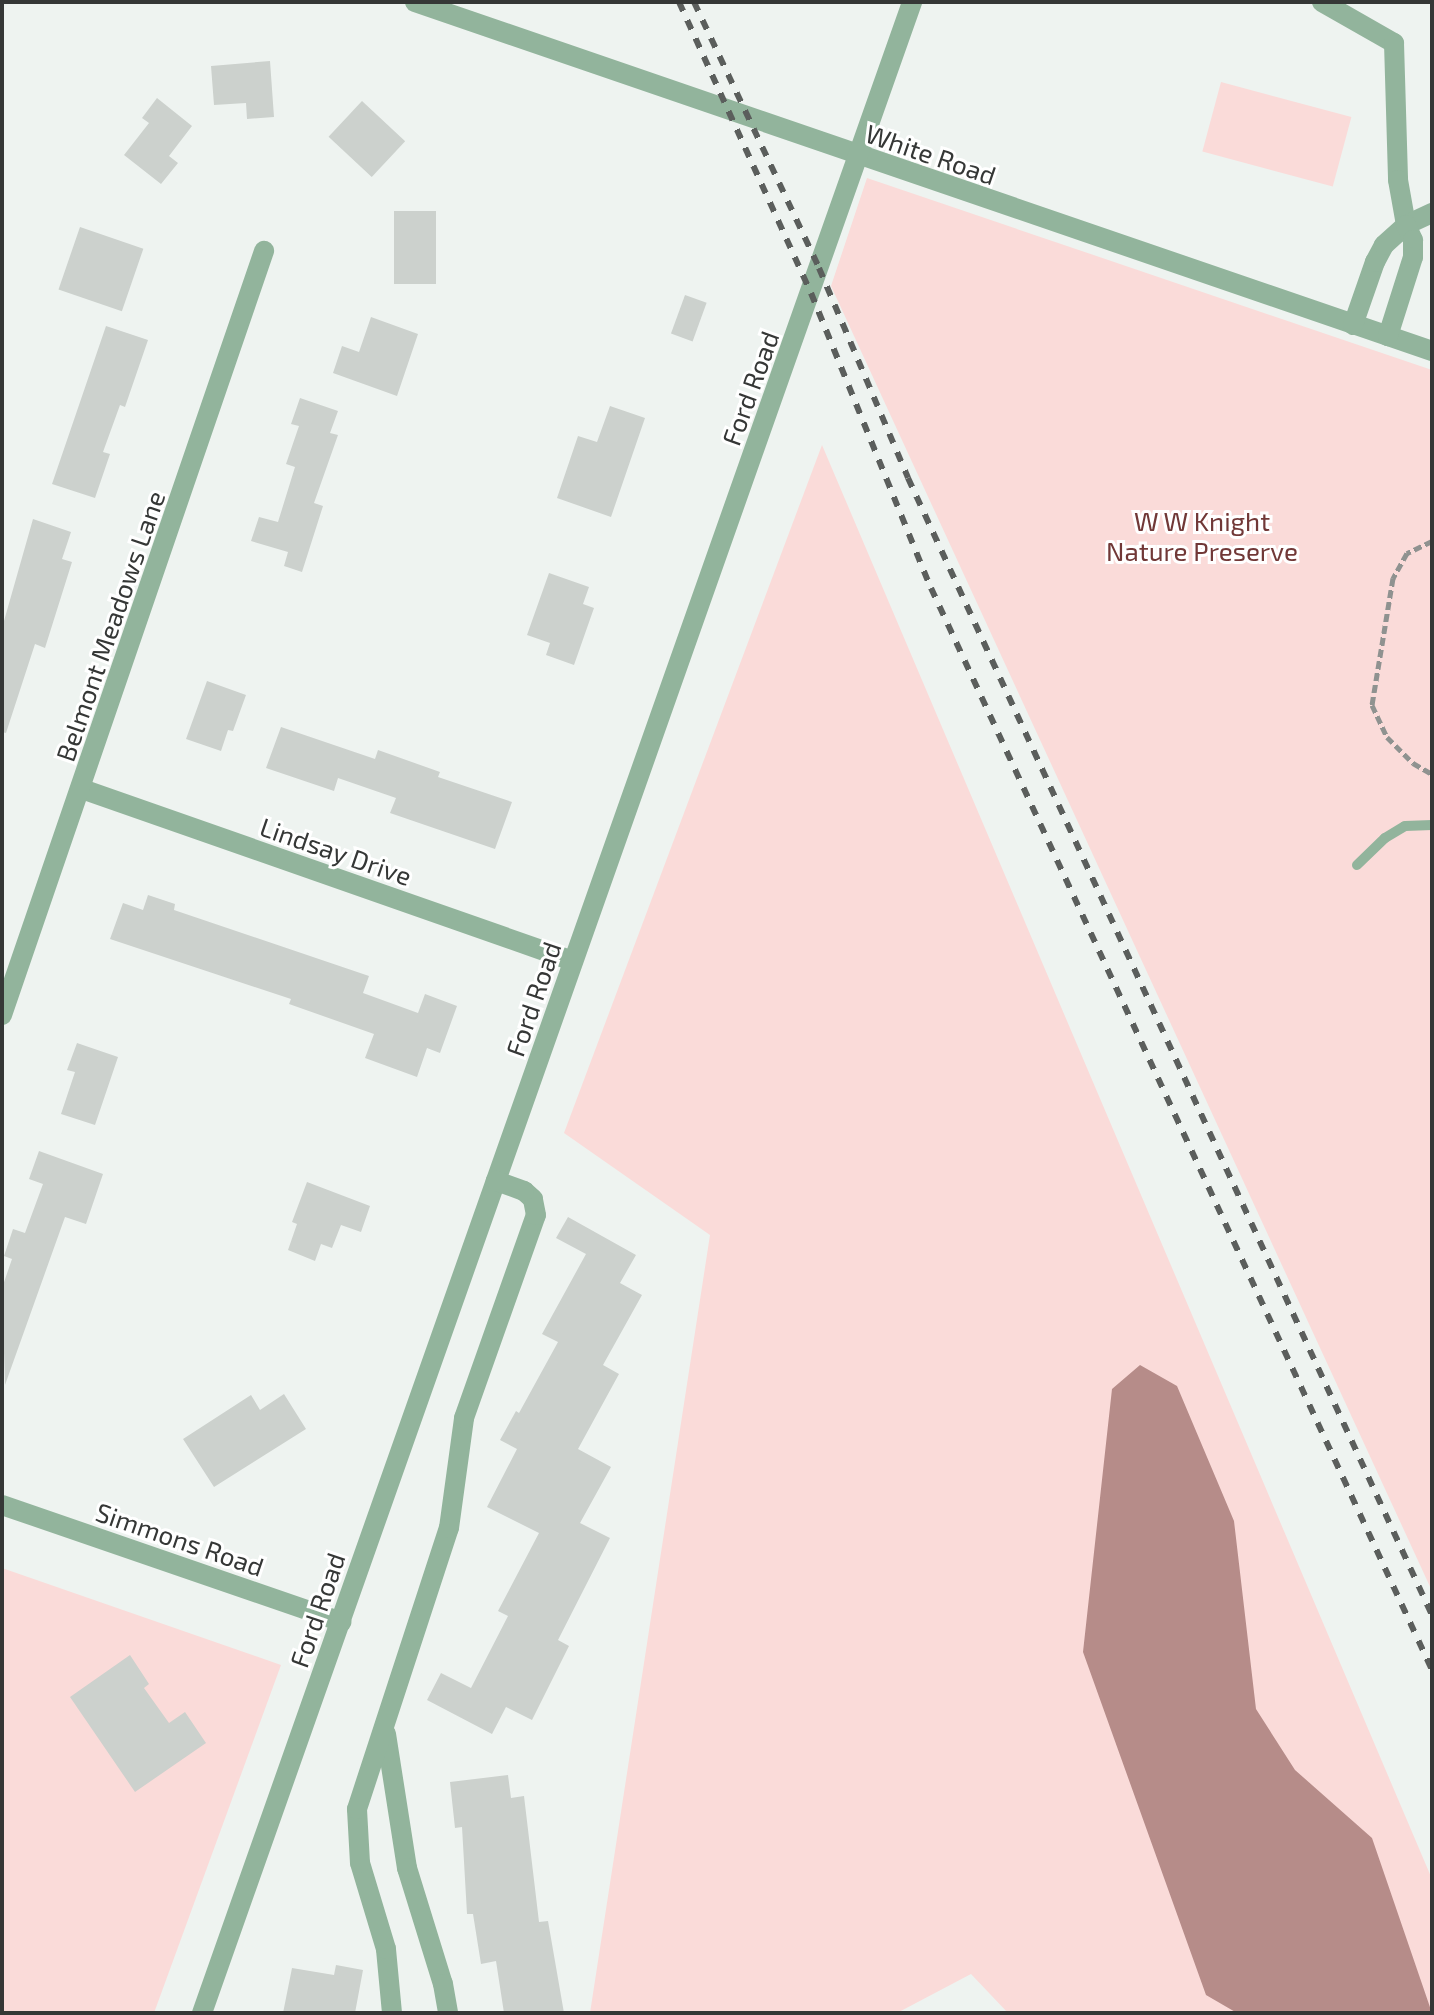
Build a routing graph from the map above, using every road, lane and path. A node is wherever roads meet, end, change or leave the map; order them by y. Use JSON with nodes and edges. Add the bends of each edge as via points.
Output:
{"nodes":[{"id":1,"x":415,"y":2,"type":"edge"},
{"id":2,"x":912,"y":2,"type":"edge"},
{"id":3,"x":1322,"y":2,"type":"edge"},
{"id":4,"x":858,"y":156,"type":"junction"},
{"id":5,"x":1432,"y":213,"type":"edge"},
{"id":6,"x":1406,"y":225,"type":"junction"},
{"id":7,"x":264,"y":251,"type":"dead end"},
{"id":8,"x":1353,"y":325,"type":"junction"},
{"id":9,"x":1388,"y":336,"type":"junction"},
{"id":10,"x":1432,"y":351,"type":"edge"},
{"id":11,"x":1432,"y":541,"type":"edge"},
{"id":12,"x":1432,"y":774,"type":"edge"},
{"id":13,"x":82,"y":789,"type":"junction"},
{"id":14,"x":1432,"y":825,"type":"edge"},
{"id":15,"x":1357,"y":865,"type":"dead end"},
{"id":16,"x":573,"y":961,"type":"junction"},
{"id":17,"x":2,"y":1015,"type":"edge"},
{"id":18,"x":496,"y":1181,"type":"junction"},
{"id":19,"x":2,"y":1505,"type":"edge"},
{"id":20,"x":341,"y":1622,"type":"junction"},
{"id":21,"x":385,"y":1726,"type":"junction"},
{"id":22,"x":202,"y":2013,"type":"edge"},
{"id":23,"x":392,"y":2013,"type":"edge"},
{"id":24,"x":448,"y":2013,"type":"edge"}],
"edges":[{"from":1,"to":4,"type":"street","name":"White Road"},
{"from":2,"to":4,"type":"street","name":"Ford Road"},
{"from":3,"to":6,"type":"street","via":[[1394,43],[1398,180]]},
{"from":4,"to":8,"type":"street","name":"White Road"},
{"from":4,"to":16,"type":"street","name":"Ford Road"},
{"from":5,"to":6,"type":"street"},
{"from":6,"to":8,"type":"street","via":[[1384,245]]},
{"from":6,"to":9,"type":"street","via":[[1413,257]]},
{"from":7,"to":13,"type":"street","name":"Belmont Meadows Lane"},
{"from":8,"to":9,"type":"street","name":"White Road"},
{"from":9,"to":10,"type":"street","name":"White Road"},
{"from":11,"to":12,"type":"path","via":[[1407,553],[1393,578],[1372,705],[1387,737]]},
{"from":13,"to":16,"type":"street","name":"Lindsay Drive"},
{"from":13,"to":17,"type":"street","name":"Belmont Meadows Lane"},
{"from":14,"to":15,"type":"lane","via":[[1405,826]]},
{"from":16,"to":18,"type":"street","name":"Ford Road"},
{"from":18,"to":20,"type":"street","name":"Ford Road"},
{"from":18,"to":21,"type":"street","via":[[524,1191],[533,1199],[536,1215],[464,1418],[449,1528]]},
{"from":19,"to":20,"type":"street","name":"Simmons Road"},
{"from":20,"to":22,"type":"street","name":"Ford Road"},
{"from":21,"to":23,"type":"street","via":[[357,1809],[357,1834],[360,1863],[386,1949]]},
{"from":21,"to":24,"type":"street","via":[[407,1868]]}]}
